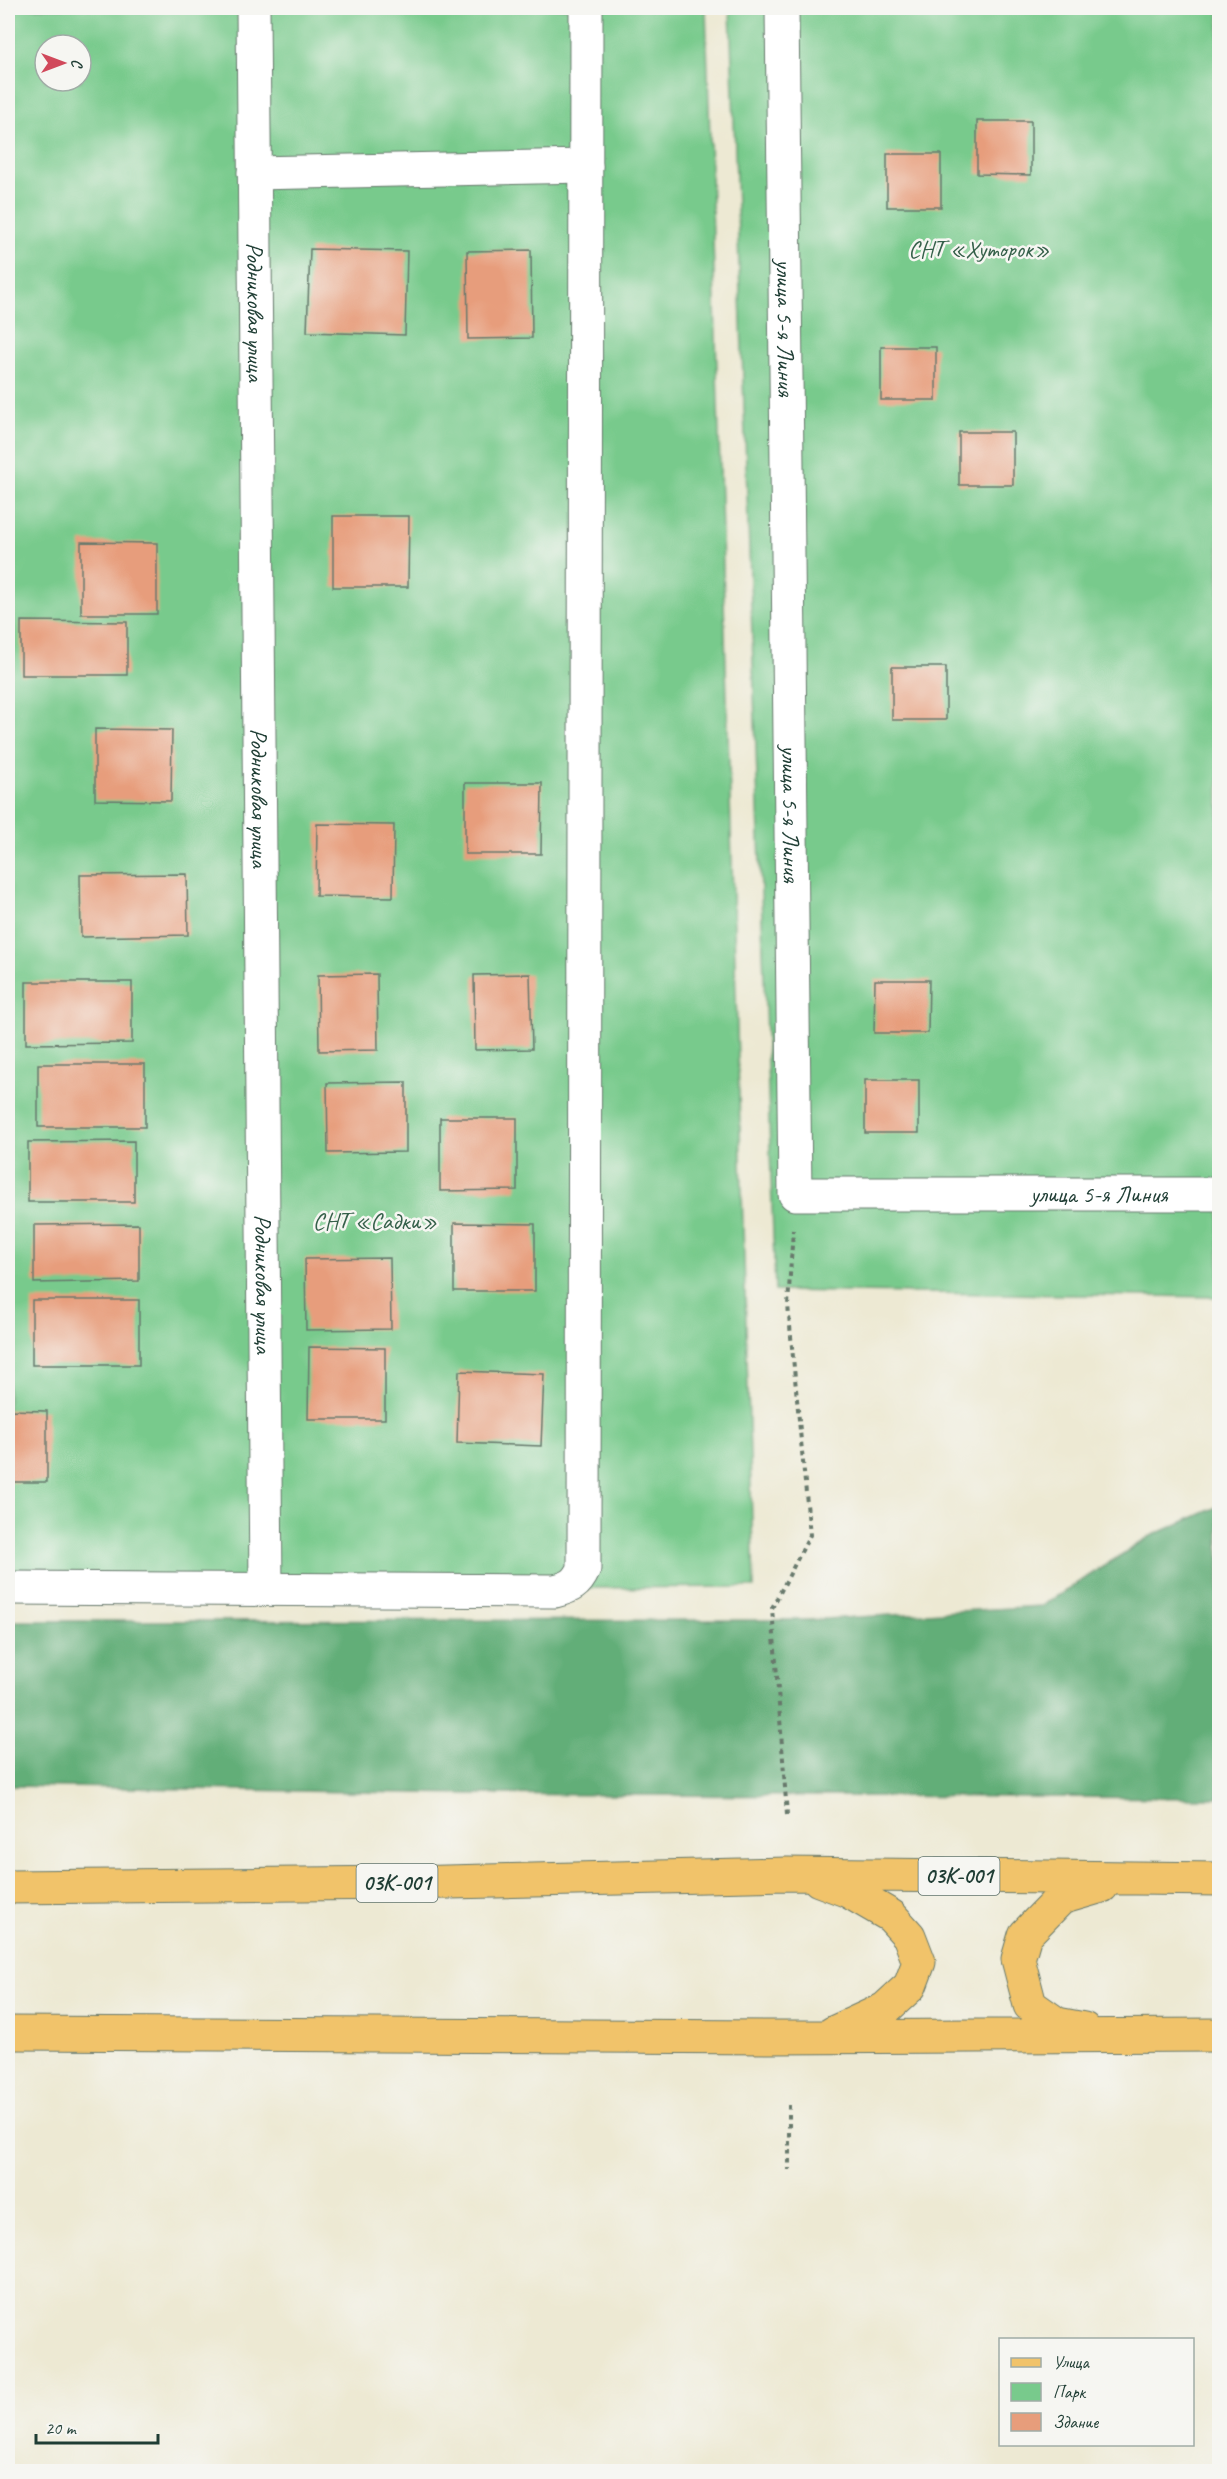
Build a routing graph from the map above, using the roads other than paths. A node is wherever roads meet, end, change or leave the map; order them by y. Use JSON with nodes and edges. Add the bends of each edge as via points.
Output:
{"nodes":[{"id":1,"x":253,"y":8,"type":"edge"},
{"id":2,"x":586,"y":8,"type":"edge"},
{"id":3,"x":782,"y":8,"type":"edge"},
{"id":4,"x":586,"y":166,"type":"junction"},
{"id":5,"x":254,"y":173,"type":"junction"},
{"id":6,"x":1220,"y":1194,"type":"edge"},
{"id":7,"x":8,"y":1588,"type":"edge"},
{"id":8,"x":266,"y":1589,"type":"junction"},
{"id":9,"x":787,"y":1874,"type":"junction"},
{"id":10,"x":1130,"y":1878,"type":"junction"},
{"id":11,"x":1220,"y":1879,"type":"edge"},
{"id":12,"x":8,"y":1887,"type":"edge"},
{"id":13,"x":8,"y":2033,"type":"edge"},
{"id":14,"x":1220,"y":2035,"type":"edge"},
{"id":15,"x":787,"y":2037,"type":"junction"},
{"id":16,"x":1125,"y":2037,"type":"junction"}],
"edges":[{"from":1,"to":5,"type":"street","name":"Родниковая улица"},
{"from":2,"to":4,"type":"street"},
{"from":3,"to":6,"type":"street","name":"улица 5-я Линия","via":[[795,1194]]},
{"from":4,"to":5,"type":"street"},
{"from":4,"to":8,"type":"street","via":[[584,1569],[571,1587],[555,1591]]},
{"from":5,"to":8,"type":"street","name":"Родниковая улица"},
{"from":7,"to":8,"type":"street"},
{"from":9,"to":10,"type":"main road","number":"03К-001"},
{"from":9,"to":12,"type":"main road","number":"03К-001"},
{"from":9,"to":15,"type":"main road","number":"03К-001","via":[[826,1881],[891,1916],[909,1936],[919,1962],[910,1986],[885,2009],[823,2037]]},
{"from":10,"to":11,"type":"main road","number":"03К-001"},
{"from":10,"to":16,"type":"main road","number":"03К-001","via":[[1061,1898],[1025,1935],[1018,1959],[1030,2005],[1057,2024]]},
{"from":13,"to":15,"type":"main road","number":"03К-001"},
{"from":14,"to":16,"type":"main road","number":"03К-001"},
{"from":15,"to":16,"type":"main road","number":"03К-001"}]}
